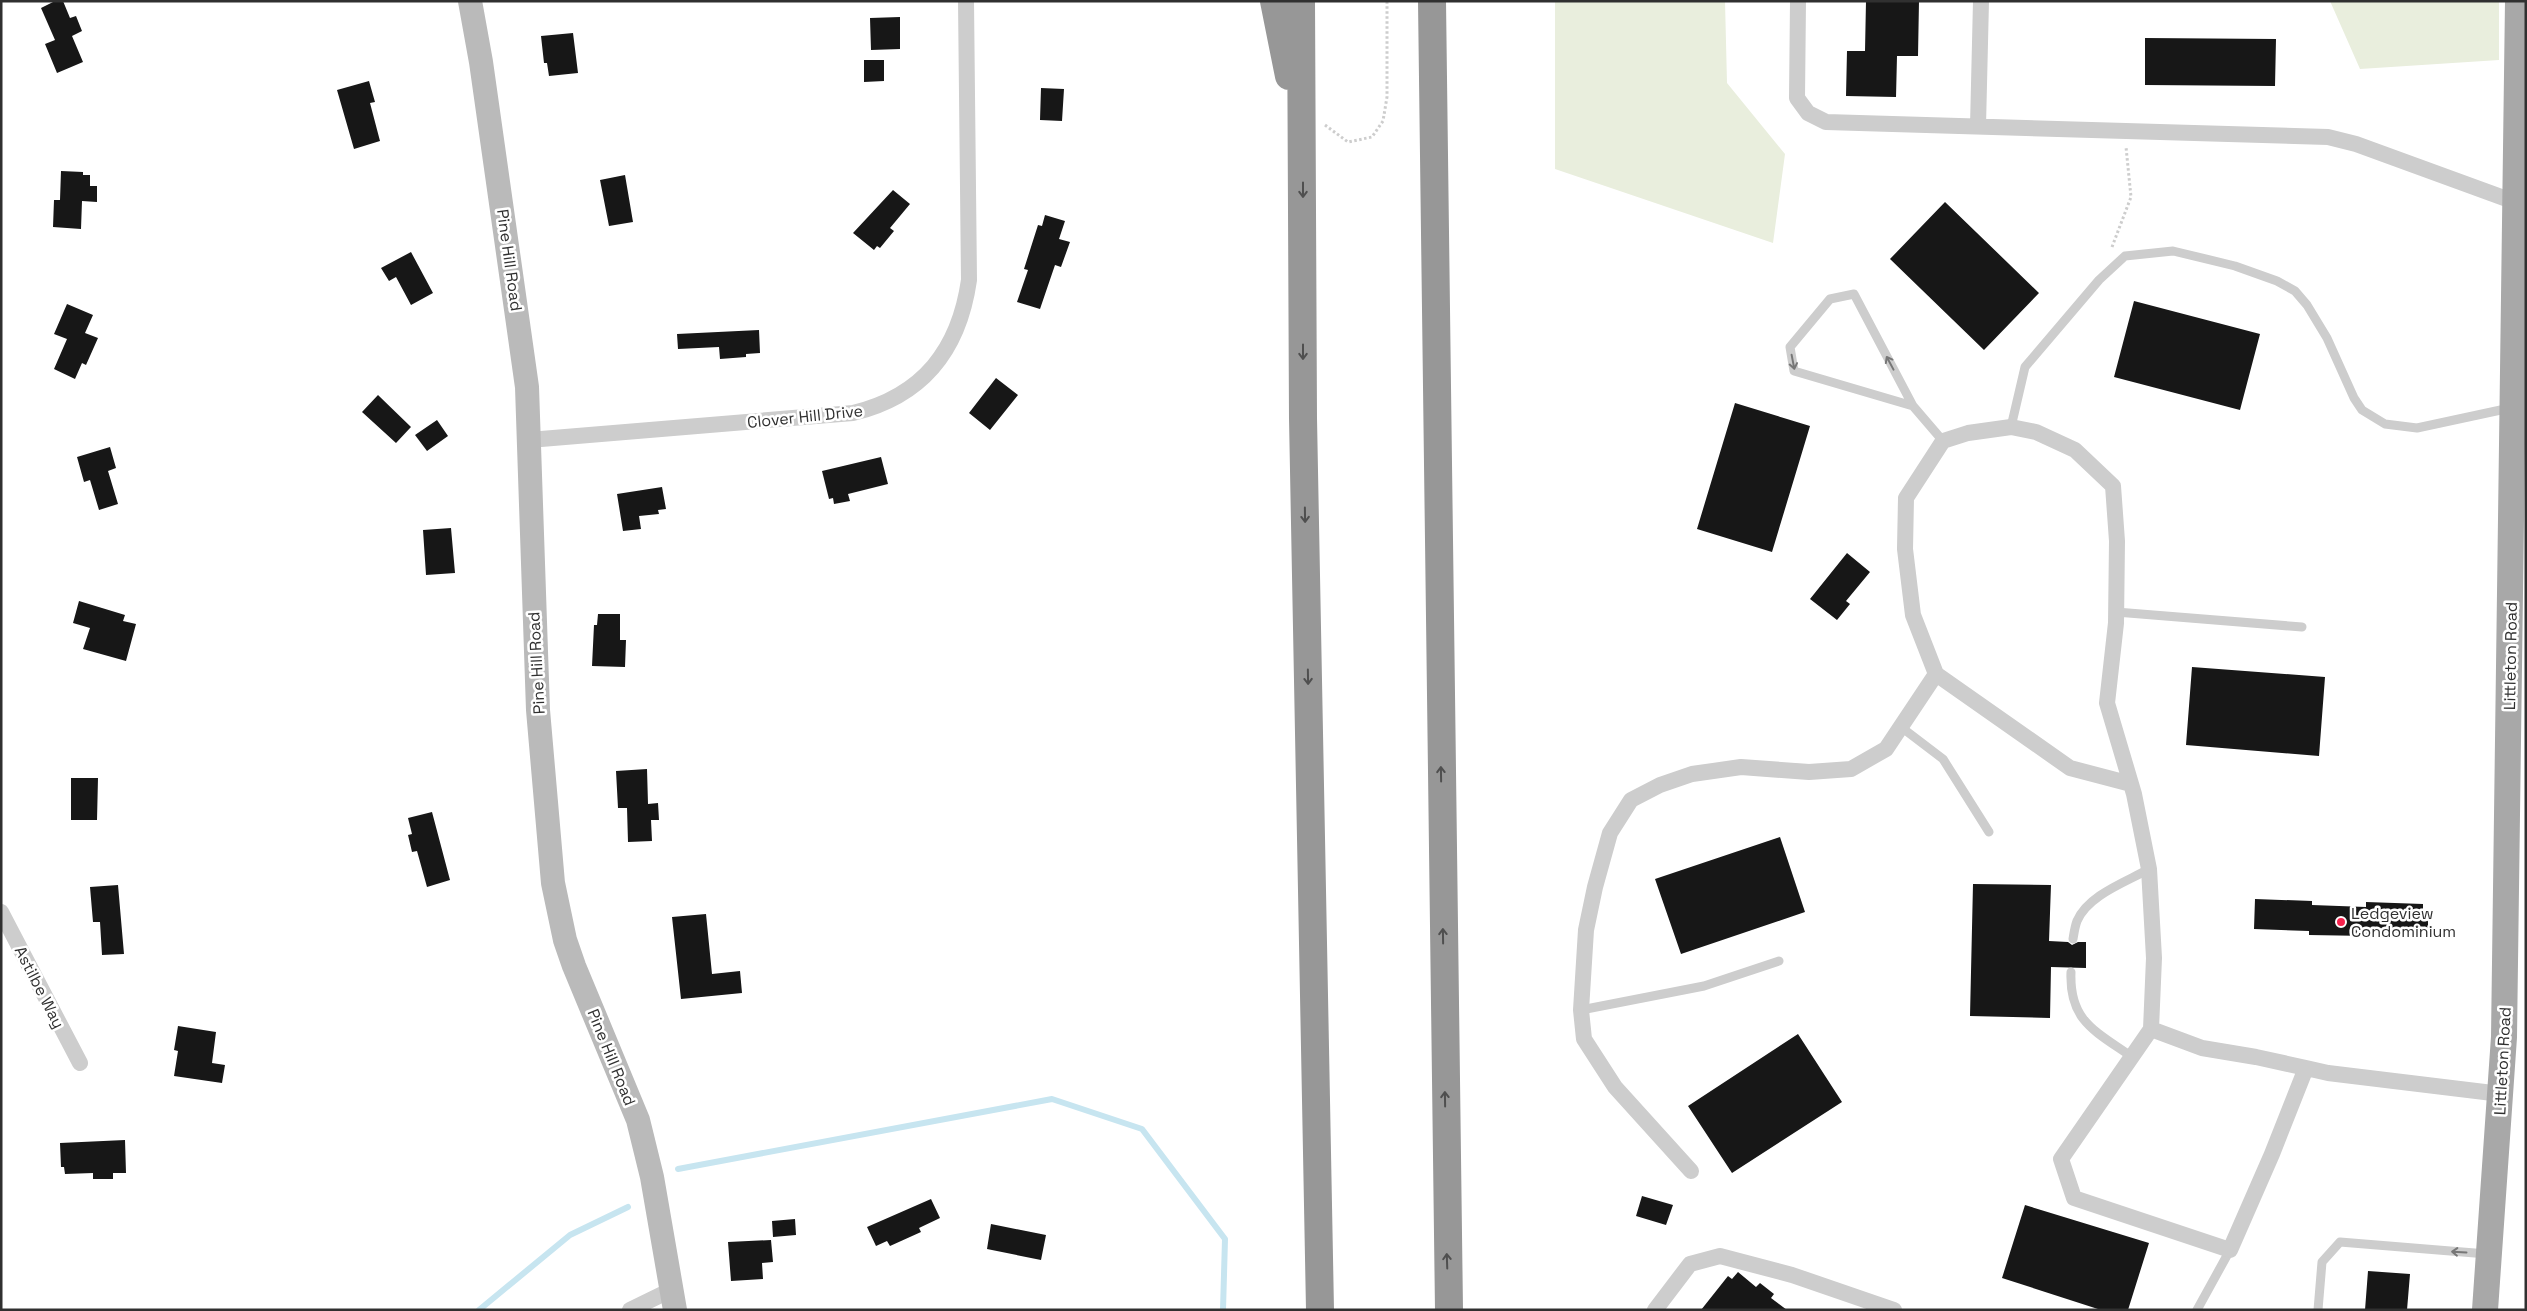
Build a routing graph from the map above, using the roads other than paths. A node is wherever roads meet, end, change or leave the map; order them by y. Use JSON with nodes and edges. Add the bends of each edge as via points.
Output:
{"nodes":[{"id":1,"x":470,"y":1,"type":"edge"},
{"id":2,"x":966,"y":1,"type":"edge"},
{"id":3,"x":1274,"y":1,"type":"edge"},
{"id":4,"x":1300,"y":1,"type":"edge"},
{"id":5,"x":1798,"y":1,"type":"edge"},
{"id":6,"x":1981,"y":1,"type":"edge"},
{"id":7,"x":2518,"y":1,"type":"edge"},
{"id":8,"x":1432,"y":9,"type":"edge"},
{"id":9,"x":1978,"y":126,"type":"junction"},
{"id":10,"x":1303,"y":148,"type":"junction"},
{"id":11,"x":2515,"y":202,"type":"junction"},
{"id":12,"x":1913,"y":406,"type":"junction"},
{"id":13,"x":2513,"y":408,"type":"junction"},
{"id":14,"x":2011,"y":427,"type":"junction"},
{"id":15,"x":529,"y":440,"type":"junction"},
{"id":16,"x":1943,"y":441,"type":"junction"},
{"id":17,"x":2116,"y":612,"type":"junction"},
{"id":18,"x":2302,"y":627,"type":"dead end"},
{"id":19,"x":1936,"y":674,"type":"junction"},
{"id":20,"x":1901,"y":727,"type":"junction"},
{"id":21,"x":2131,"y":784,"type":"junction"},
{"id":22,"x":1989,"y":832,"type":"dead end"},
{"id":23,"x":2149,"y":869,"type":"junction"},
{"id":24,"x":1,"y":912,"type":"edge"},
{"id":25,"x":2073,"y":940,"type":"dead end"},
{"id":26,"x":1779,"y":961,"type":"dead end"},
{"id":27,"x":2072,"y":972,"type":"dead end"},
{"id":28,"x":1581,"y":1010,"type":"junction"},
{"id":29,"x":2151,"y":1029,"type":"junction"},
{"id":30,"x":2132,"y":1057,"type":"junction"},
{"id":31,"x":80,"y":1063,"type":"dead end"},
{"id":32,"x":2306,"y":1068,"type":"junction"},
{"id":33,"x":2501,"y":1094,"type":"junction"},
{"id":34,"x":1691,"y":1172,"type":"dead end"},
{"id":35,"x":2230,"y":1250,"type":"junction"},
{"id":36,"x":2490,"y":1254,"type":"junction"},
{"id":37,"x":673,"y":1300,"type":"edge"},
{"id":38,"x":1888,"y":1309,"type":"edge"},
{"id":39,"x":630,"y":1310,"type":"edge"},
{"id":40,"x":1320,"y":1310,"type":"edge"},
{"id":41,"x":1449,"y":1310,"type":"edge"},
{"id":42,"x":1655,"y":1310,"type":"edge"},
{"id":43,"x":2197,"y":1310,"type":"edge"},
{"id":44,"x":2318,"y":1310,"type":"edge"},
{"id":45,"x":2485,"y":1310,"type":"edge"}],
"edges":[{"from":1,"to":15,"type":"street","name":"Pine Hill Road","via":[[527,387]]},
{"from":2,"to":15,"type":"street","name":"Clover Hill Drive","via":[[969,280],[963,315],[954,336],[927,374],[898,396],[853,413]]},
{"from":3,"to":10,"type":"highway"},
{"from":4,"to":10,"type":"highway"},
{"from":5,"to":9,"type":"street","via":[[1798,98],[1816,119],[1826,122]]},
{"from":6,"to":9,"type":"street"},
{"from":7,"to":11,"type":"main road","name":"Littleton Road"},
{"from":41,"to":8,"type":"highway","one_way":true},
{"from":9,"to":11,"type":"street","via":[[2328,137],[2356,144]]},
{"from":10,"to":40,"type":"highway","one_way":true,"via":[[1303,428]]},
{"from":11,"to":13,"type":"main road","name":"Littleton Road"},
{"from":12,"to":12,"type":"lane","one_way":true,"via":[[1854,294],[1830,298],[1790,347],[1794,371]]},
{"from":12,"to":16,"type":"lane"},
{"from":13,"to":14,"type":"lane","via":[[2417,428],[2385,424],[2362,410],[2327,338],[2295,291],[2278,281],[2235,266],[2173,251],[2126,256],[2099,280],[2025,367]]},
{"from":13,"to":33,"type":"main road","name":"Littleton Road","via":[[2506,976]]},
{"from":14,"to":16,"type":"street","via":[[1968,433]]},
{"from":14,"to":17,"type":"street","via":[[2036,432],[2075,450],[2113,486],[2117,542]]},
{"from":15,"to":37,"type":"street","name":"Pine Hill Road","via":[[538,710],[553,883],[574,966],[638,1120],[652,1177]]},
{"from":16,"to":19,"type":"street","via":[[1906,498],[1905,549],[1913,616]]},
{"from":17,"to":18,"type":"lane"},
{"from":17,"to":21,"type":"street","via":[[2107,703]]},
{"from":19,"to":20,"type":"street"},
{"from":19,"to":21,"type":"street","via":[[2070,768]]},
{"from":20,"to":22,"type":"lane","via":[[1943,759]]},
{"from":20,"to":28,"type":"street","via":[[1886,749],[1852,769],[1809,772],[1741,767],[1692,774],[1631,800],[1610,833],[1595,887],[1586,930]]},
{"from":21,"to":23,"type":"street"},
{"from":23,"to":25,"type":"lane","via":[[2102,895],[2084,910],[2077,921]]},
{"from":23,"to":29,"type":"street","via":[[2154,958]]},
{"from":24,"to":31,"type":"street","name":"Astilbe Way"},
{"from":26,"to":28,"type":"lane","via":[[1704,986]]},
{"from":27,"to":30,"type":"lane","via":[[2071,993],[2087,1024]]},
{"from":28,"to":34,"type":"street","via":[[1584,1039],[1615,1088]]},
{"from":29,"to":30,"type":"street"},
{"from":29,"to":32,"type":"street","via":[[2202,1048]]},
{"from":30,"to":35,"type":"street","via":[[2061,1159],[2074,1198]]},
{"from":32,"to":33,"type":"street"},
{"from":32,"to":35,"type":"street"},
{"from":33,"to":36,"type":"main road","name":"Littleton Road"},
{"from":35,"to":43,"type":"lane"},
{"from":36,"to":44,"type":"lane","one_way":true,"via":[[2340,1242],[2322,1262]]},
{"from":36,"to":45,"type":"main road","name":"Littleton Road"},
{"from":37,"to":39,"type":"street"},
{"from":38,"to":42,"type":"street","via":[[1792,1275],[1720,1256],[1690,1264]]}]}
